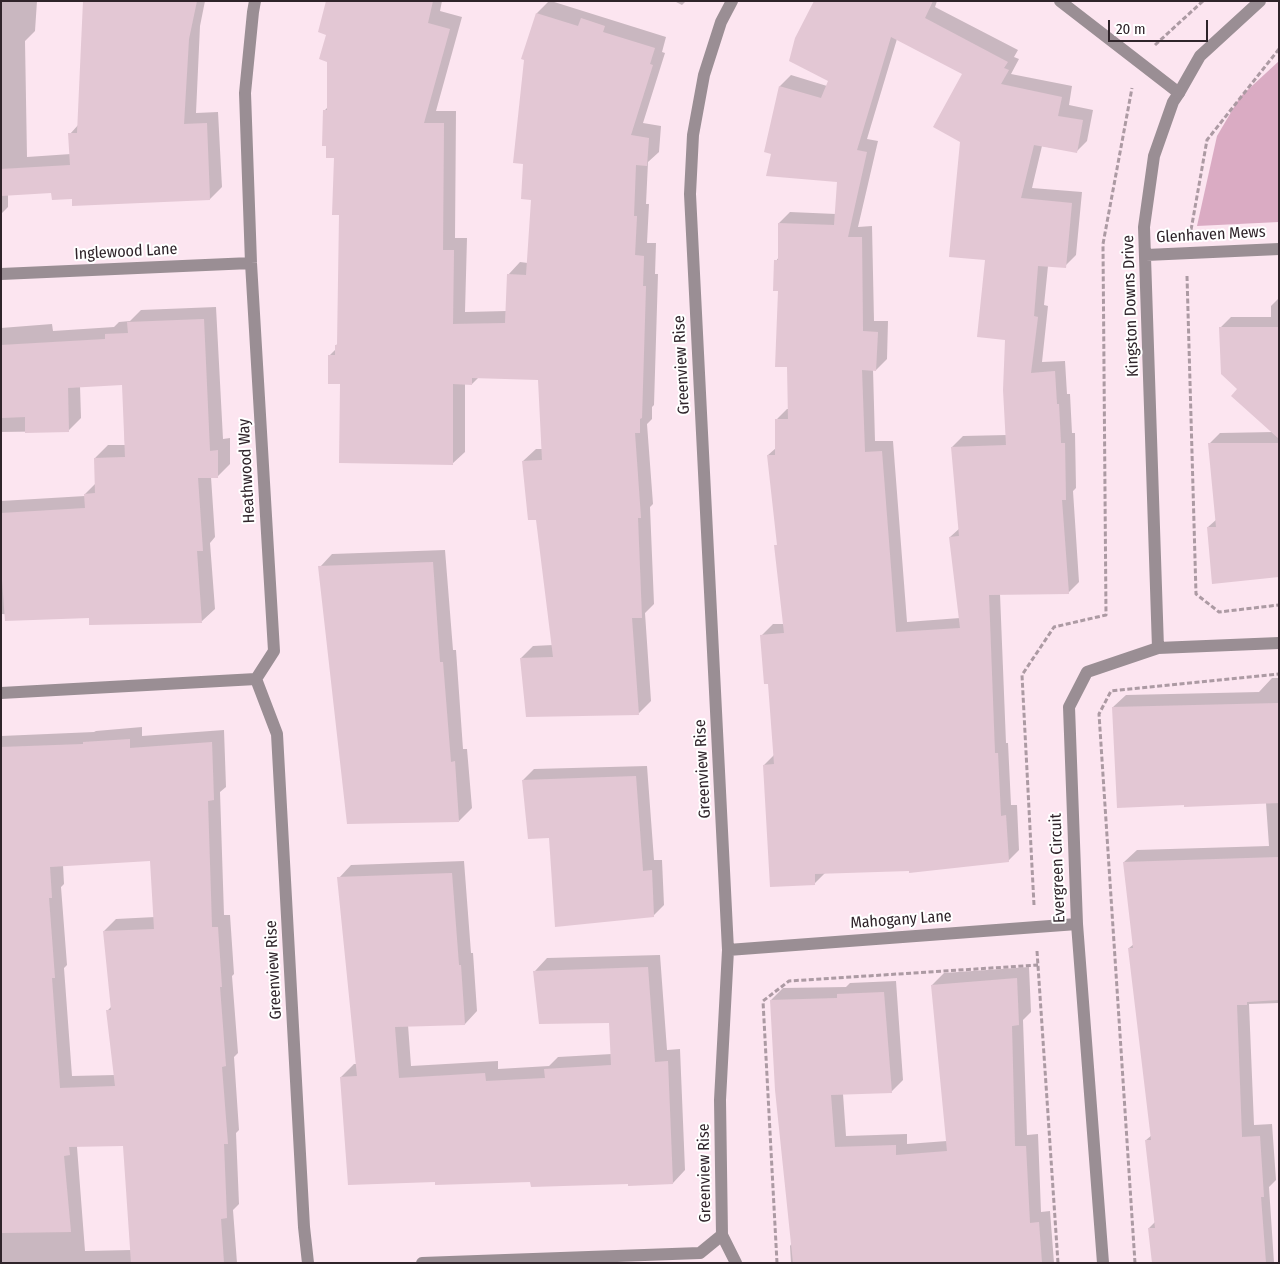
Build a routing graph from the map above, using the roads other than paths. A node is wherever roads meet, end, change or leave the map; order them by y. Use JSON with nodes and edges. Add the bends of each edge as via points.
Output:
{"nodes":[{"id":1,"x":255,"y":1,"type":"edge"},
{"id":2,"x":732,"y":1,"type":"edge"},
{"id":3,"x":1060,"y":1,"type":"edge"},
{"id":4,"x":1260,"y":1,"type":"edge"},
{"id":5,"x":1179,"y":93,"type":"junction"},
{"id":6,"x":1279,"y":249,"type":"edge"},
{"id":7,"x":1146,"y":255,"type":"junction"},
{"id":8,"x":252,"y":263,"type":"junction"},
{"id":9,"x":1,"y":274,"type":"edge"},
{"id":10,"x":1279,"y":643,"type":"edge"},
{"id":11,"x":1158,"y":648,"type":"junction"},
{"id":12,"x":256,"y":679,"type":"junction"},
{"id":13,"x":1,"y":693,"type":"edge"},
{"id":14,"x":1077,"y":924,"type":"junction"},
{"id":15,"x":728,"y":950,"type":"junction"},
{"id":16,"x":722,"y":1235,"type":"junction"},
{"id":17,"x":308,"y":1263,"type":"edge"},
{"id":18,"x":422,"y":1263,"type":"edge"},
{"id":19,"x":736,"y":1263,"type":"edge"},
{"id":20,"x":1103,"y":1263,"type":"edge"}],
"edges":[{"from":1,"to":8,"type":"street","name":"Heathwood Way","via":[[245,92]]},
{"from":2,"to":15,"type":"street","name":"Greenview Rise","via":[[721,22],[704,75],[693,135],[690,194]]},
{"from":3,"to":5,"type":"street"},
{"from":4,"to":5,"type":"street","name":"Kingston Downs Drive","via":[[1200,56]]},
{"from":5,"to":7,"type":"street","name":"Kingston Downs Drive","via":[[1154,156],[1144,227]]},
{"from":6,"to":7,"type":"street","name":"Glenhaven Mews"},
{"from":7,"to":11,"type":"street","name":"Kingston Downs Drive"},
{"from":8,"to":9,"type":"street","name":"Inglewood Lane"},
{"from":8,"to":12,"type":"street","name":"Heathwood Way","via":[[274,651]]},
{"from":10,"to":11,"type":"street","name":"Evergreen Circuit"},
{"from":11,"to":14,"type":"street","name":"Evergreen Circuit","via":[[1087,672],[1069,707]]},
{"from":12,"to":13,"type":"street"},
{"from":12,"to":17,"type":"street","name":"Greenview Rise","via":[[278,734]]},
{"from":14,"to":15,"type":"street","name":"Mahogany Lane"},
{"from":14,"to":20,"type":"street","name":"Evergreen Circuit"},
{"from":15,"to":16,"type":"street","name":"Greenview Rise","via":[[720,1100]]},
{"from":16,"to":18,"type":"street","name":"Greenview Rise","via":[[700,1253]]},
{"from":16,"to":19,"type":"street"}]}
